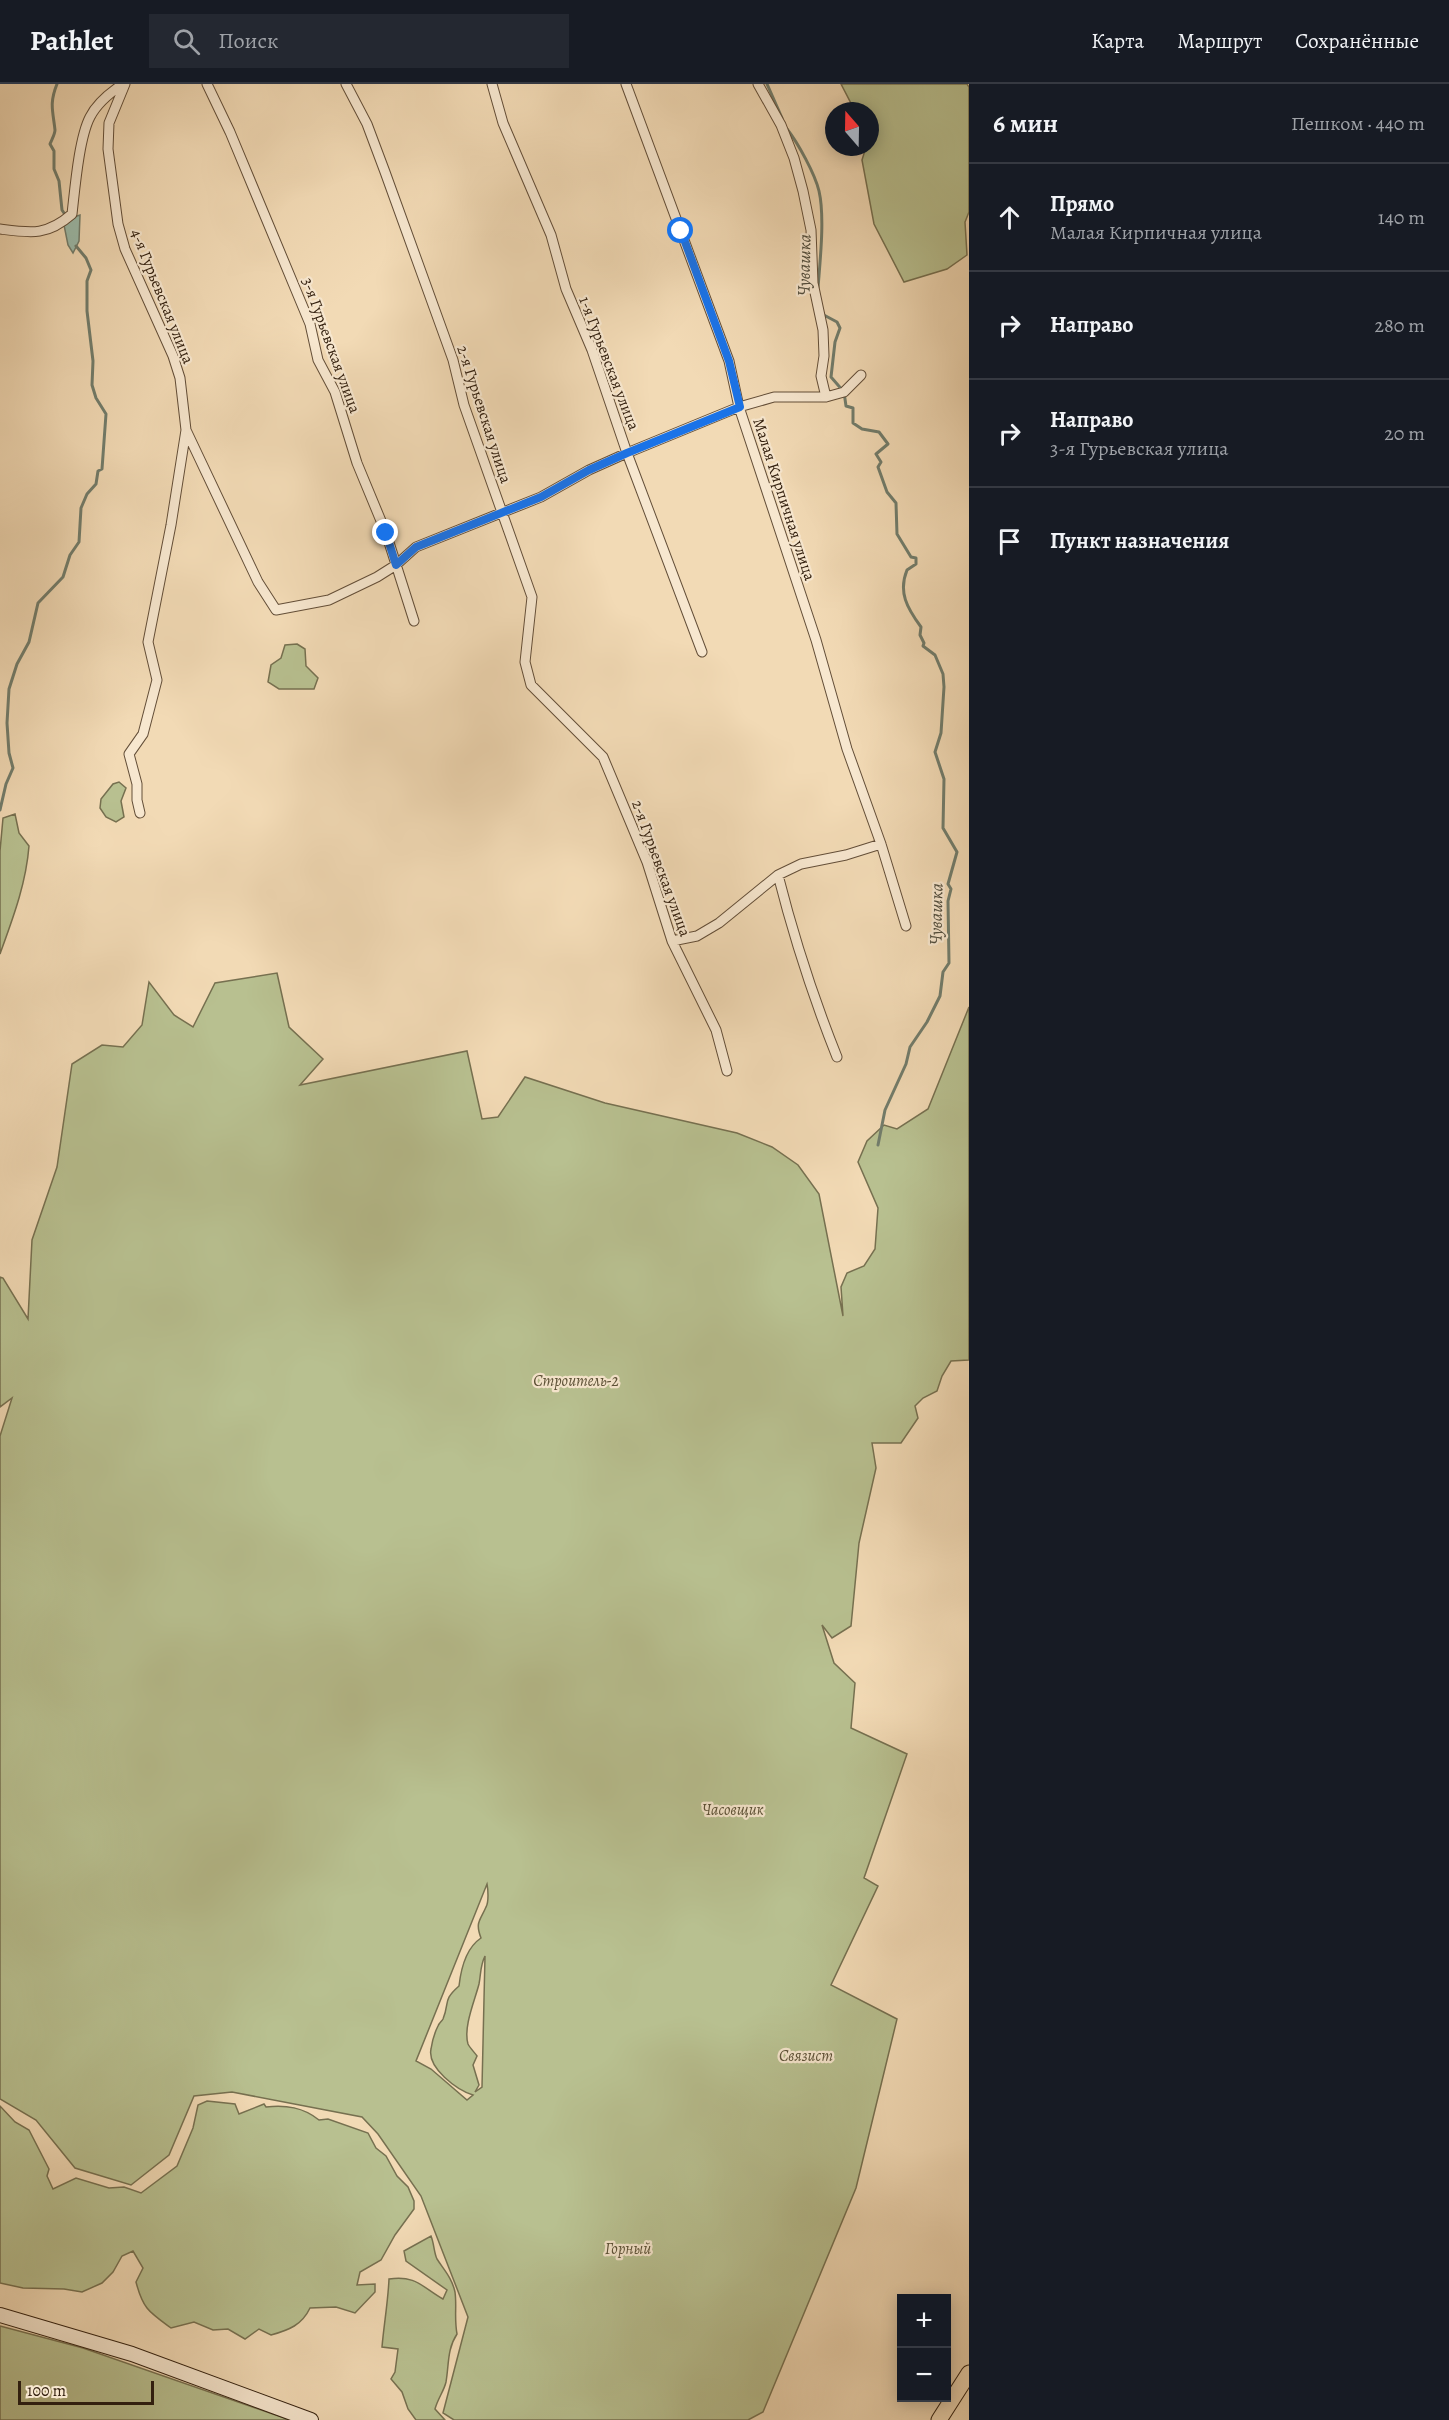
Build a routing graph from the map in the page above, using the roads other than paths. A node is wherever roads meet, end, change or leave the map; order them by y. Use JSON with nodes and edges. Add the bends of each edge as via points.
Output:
{"nodes":[{"id":1,"x":124,"y":84,"type":"edge"},
{"id":2,"x":207,"y":84,"type":"edge"},
{"id":3,"x":346,"y":84,"type":"edge"},
{"id":4,"x":492,"y":84,"type":"edge"},
{"id":5,"x":626,"y":84,"type":"edge"},
{"id":6,"x":758,"y":84,"type":"edge"},
{"id":7,"x":0,"y":229,"type":"edge"},
{"id":8,"x":861,"y":375,"type":"dead end"},
{"id":9,"x":826,"y":397,"type":"junction"},
{"id":10,"x":740,"y":407,"type":"junction"},
{"id":11,"x":186,"y":430,"type":"junction"},
{"id":12,"x":627,"y":453,"type":"junction"},
{"id":13,"x":502,"y":512,"type":"junction"},
{"id":14,"x":396,"y":565,"type":"junction"},
{"id":15,"x":414,"y":621,"type":"dead end"},
{"id":16,"x":702,"y":652,"type":"dead end"},
{"id":17,"x":140,"y":813,"type":"dead end"},
{"id":18,"x":881,"y":844,"type":"junction"},
{"id":19,"x":778,"y":875,"type":"junction"},
{"id":20,"x":906,"y":926,"type":"dead end"},
{"id":21,"x":672,"y":940,"type":"junction"},
{"id":22,"x":837,"y":1057,"type":"dead end"},
{"id":23,"x":728,"y":1071,"type":"dead end"},
{"id":24,"x":0,"y":2315,"type":"edge"},
{"id":25,"x":969,"y":2373,"type":"edge"},
{"id":26,"x":311,"y":2420,"type":"edge"},
{"id":27,"x":939,"y":2420,"type":"edge"}],
"edges":[{"from":1,"to":7,"type":"street","via":[[110,92],[90,117],[72,214],[34,233]]},
{"from":1,"to":11,"type":"street","name":"4-я Гурьевская улица","via":[[109,123],[108,148],[118,224],[125,249],[173,356],[180,378]]},
{"from":2,"to":14,"type":"street","name":"3-я Гурьевская улица","via":[[310,324],[318,360],[335,392]]},
{"from":3,"to":13,"type":"street","name":"2-я Гурьевская улица","via":[[385,172],[453,360],[464,405]]},
{"from":4,"to":12,"type":"street","name":"1-я Гурьевская улица","via":[[503,123],[551,235],[566,289],[592,350]]},
{"from":5,"to":10,"type":"street","name":"Малая Кирпичная улица","via":[[729,361]]},
{"from":6,"to":9,"type":"street","via":[[781,125],[803,191],[811,230],[813,283],[823,330],[821,376]]},
{"from":8,"to":9,"type":"street","via":[[844,392]]},
{"from":9,"to":10,"type":"street","via":[[774,397]]},
{"from":10,"to":12,"type":"street"},
{"from":10,"to":18,"type":"street","name":"Малая Кирпичная улица","via":[[847,749]]},
{"from":11,"to":14,"type":"street","name":"4-я Гурьевская улица","via":[[258,582],[276,610],[329,600]]},
{"from":11,"to":17,"type":"street","via":[[148,642],[157,680],[143,734],[129,754]]},
{"from":12,"to":13,"type":"street","via":[[541,497]]},
{"from":12,"to":16,"type":"street","name":"1-я Гурьевская улица"},
{"from":13,"to":14,"type":"street","via":[[416,547]]},
{"from":13,"to":21,"type":"street","name":"2-я Гурьевская улица","via":[[532,597],[525,662],[531,685],[603,757],[648,862]]},
{"from":14,"to":15,"type":"street","name":"3-я Гурьевская улица"},
{"from":18,"to":19,"type":"street","via":[[801,864]]},
{"from":18,"to":20,"type":"street","name":"Малая Кирпичная улица"},
{"from":19,"to":21,"type":"street","via":[[697,936]]},
{"from":19,"to":22,"type":"street","via":[[813,999]]},
{"from":21,"to":23,"type":"street","name":"2-я Гурьевская улица","via":[[716,1030]]},
{"from":24,"to":26,"type":"main road","via":[[132,2354]]},
{"from":25,"to":27,"type":"main road"}]}
